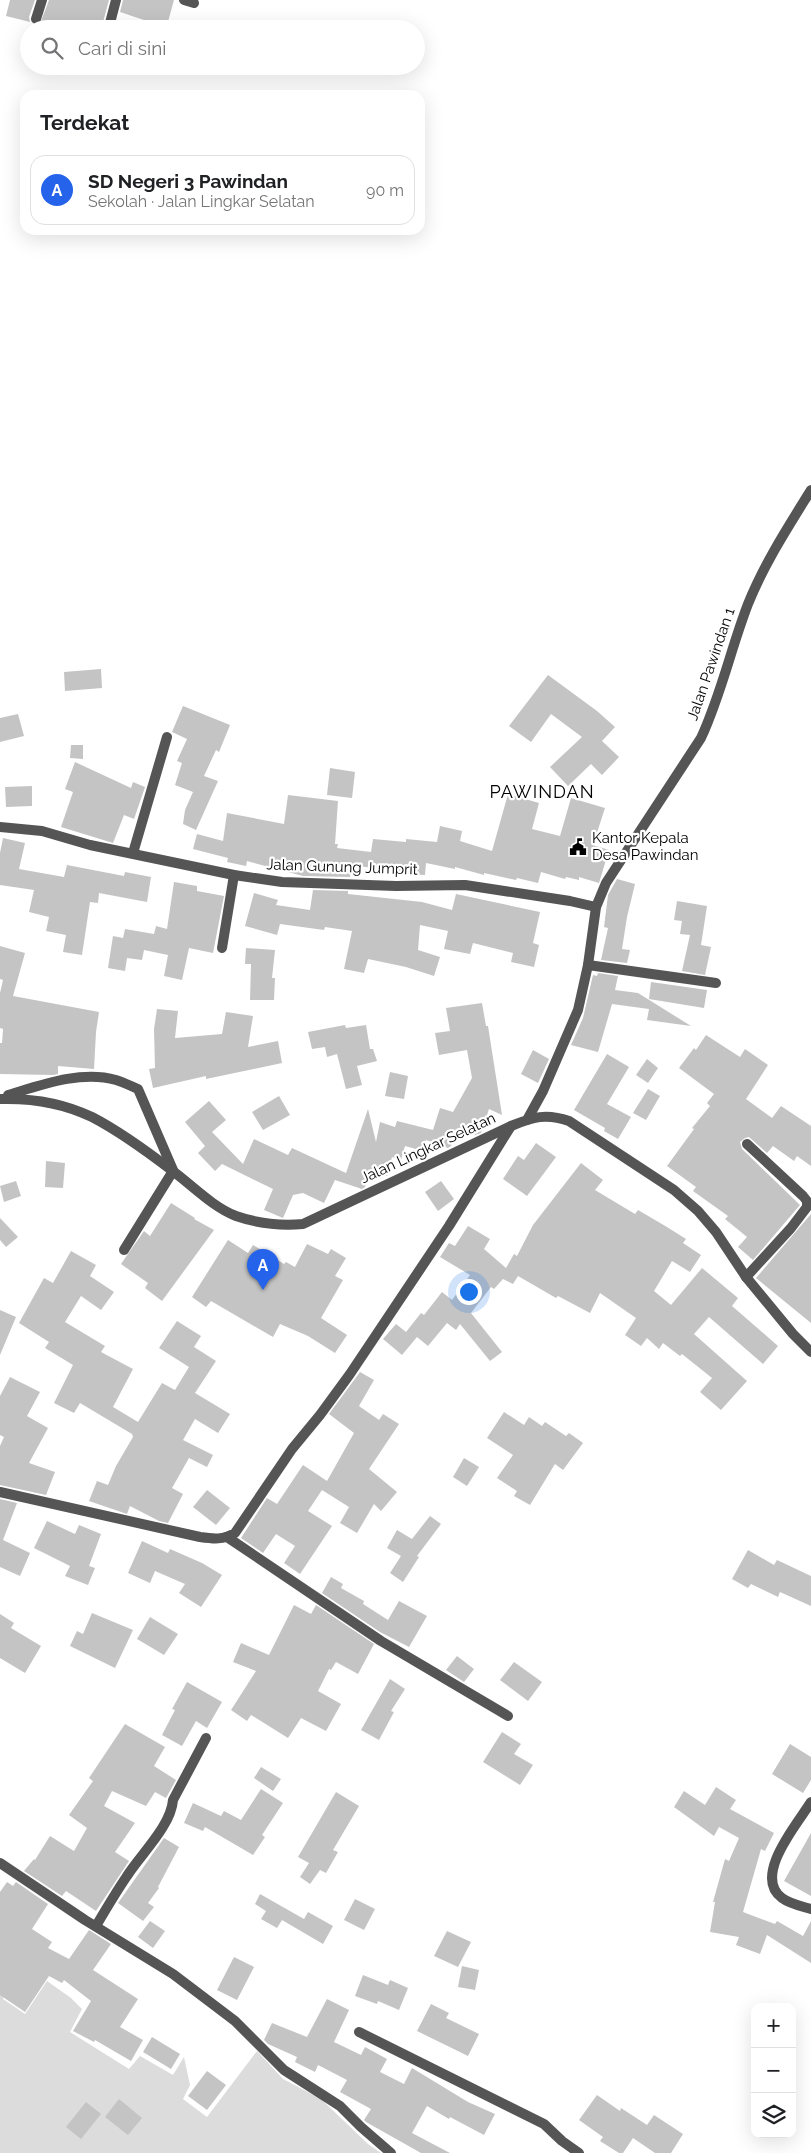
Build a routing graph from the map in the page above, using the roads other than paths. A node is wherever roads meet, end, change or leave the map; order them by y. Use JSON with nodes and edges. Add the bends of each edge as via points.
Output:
{"nodes":[{"id":1,"x":42,"y":0,"type":"edge"},
{"id":2,"x":116,"y":0,"type":"edge"},
{"id":3,"x":36,"y":18,"type":"dead end"},
{"id":4,"x":111,"y":20,"type":"edge"},
{"id":5,"x":811,"y":490,"type":"edge"},
{"id":6,"x":167,"y":737,"type":"dead end"},
{"id":7,"x":0,"y":826,"type":"edge"},
{"id":8,"x":133,"y":853,"type":"junction"},
{"id":9,"x":234,"y":875,"type":"junction"},
{"id":10,"x":596,"y":907,"type":"junction"},
{"id":11,"x":222,"y":948,"type":"dead end"},
{"id":12,"x":588,"y":965,"type":"junction"},
{"id":13,"x":716,"y":983,"type":"dead end"},
{"id":14,"x":0,"y":1098,"type":"edge"},
{"id":15,"x":526,"y":1120,"type":"junction"},
{"id":16,"x":511,"y":1126,"type":"junction"},
{"id":17,"x":747,"y":1144,"type":"dead end"},
{"id":18,"x":173,"y":1171,"type":"junction"},
{"id":19,"x":124,"y":1250,"type":"dead end"},
{"id":20,"x":746,"y":1277,"type":"junction"},
{"id":21,"x":811,"y":1352,"type":"edge"},
{"id":22,"x":0,"y":1492,"type":"edge"},
{"id":23,"x":227,"y":1538,"type":"junction"},
{"id":24,"x":508,"y":1716,"type":"dead end"},
{"id":25,"x":206,"y":1738,"type":"dead end"},
{"id":26,"x":811,"y":1802,"type":"edge"},
{"id":27,"x":0,"y":1863,"type":"edge"},
{"id":28,"x":811,"y":1909,"type":"edge"},
{"id":29,"x":96,"y":1926,"type":"junction"},
{"id":30,"x":359,"y":2032,"type":"dead end"},
{"id":31,"x":391,"y":2153,"type":"edge"},
{"id":32,"x":580,"y":2153,"type":"edge"}],
"edges":[{"from":1,"to":3,"type":"street"},
{"from":2,"to":4,"type":"street"},
{"from":5,"to":10,"type":"street","name":"Jalan Pawindan 1","via":[[764,567],[701,738],[606,883]]},
{"from":6,"to":8,"type":"street"},
{"from":7,"to":8,"type":"street","name":"Jalan Gunung Jumprit","via":[[42,831]]},
{"from":8,"to":9,"type":"street","name":"Jalan Gunung Jumprit"},
{"from":9,"to":10,"type":"street","name":"Jalan Gunung Jumprit","via":[[282,882],[465,885]]},
{"from":9,"to":11,"type":"street"},
{"from":10,"to":12,"type":"street","name":"Jalan Pawindan 1"},
{"from":12,"to":13,"type":"street"},
{"from":12,"to":15,"type":"street","name":"Jalan Pawindan 1","via":[[578,1010],[543,1091]]},
{"from":14,"to":18,"type":"street","name":"Jalan Lingkar Selatan","via":[[45,1101],[72,1109],[111,1128]]},
{"from":14,"to":18,"type":"street","via":[[53,1082],[90,1077],[115,1079],[138,1088]]},
{"from":15,"to":16,"type":"street","name":"Jalan Lingkar Selatan"},
{"from":15,"to":20,"type":"street","name":"Jalan Lingkar Selatan","via":[[549,1116],[569,1121],[674,1190],[716,1232]]},
{"from":16,"to":18,"type":"street","name":"Jalan Lingkar Selatan","via":[[303,1224],[279,1226],[235,1215],[213,1203]]},
{"from":16,"to":23,"type":"street","via":[[350,1374],[292,1449],[235,1532]]},
{"from":17,"to":20,"type":"street","via":[[803,1196],[807,1207]]},
{"from":18,"to":19,"type":"street"},
{"from":20,"to":21,"type":"street","name":"Jalan Lingkar Selatan"},
{"from":22,"to":23,"type":"street","via":[[200,1537]]},
{"from":23,"to":24,"type":"street","via":[[381,1642]]},
{"from":25,"to":29,"type":"street","via":[[161,1830],[127,1875]]},
{"from":26,"to":28,"type":"street","via":[[777,1853],[771,1874],[776,1893],[782,1899]]},
{"from":27,"to":29,"type":"street"},
{"from":29,"to":31,"type":"street","via":[[173,1974],[235,2021],[284,2070],[340,2106]]},
{"from":30,"to":32,"type":"street","via":[[544,2124]]}]}
